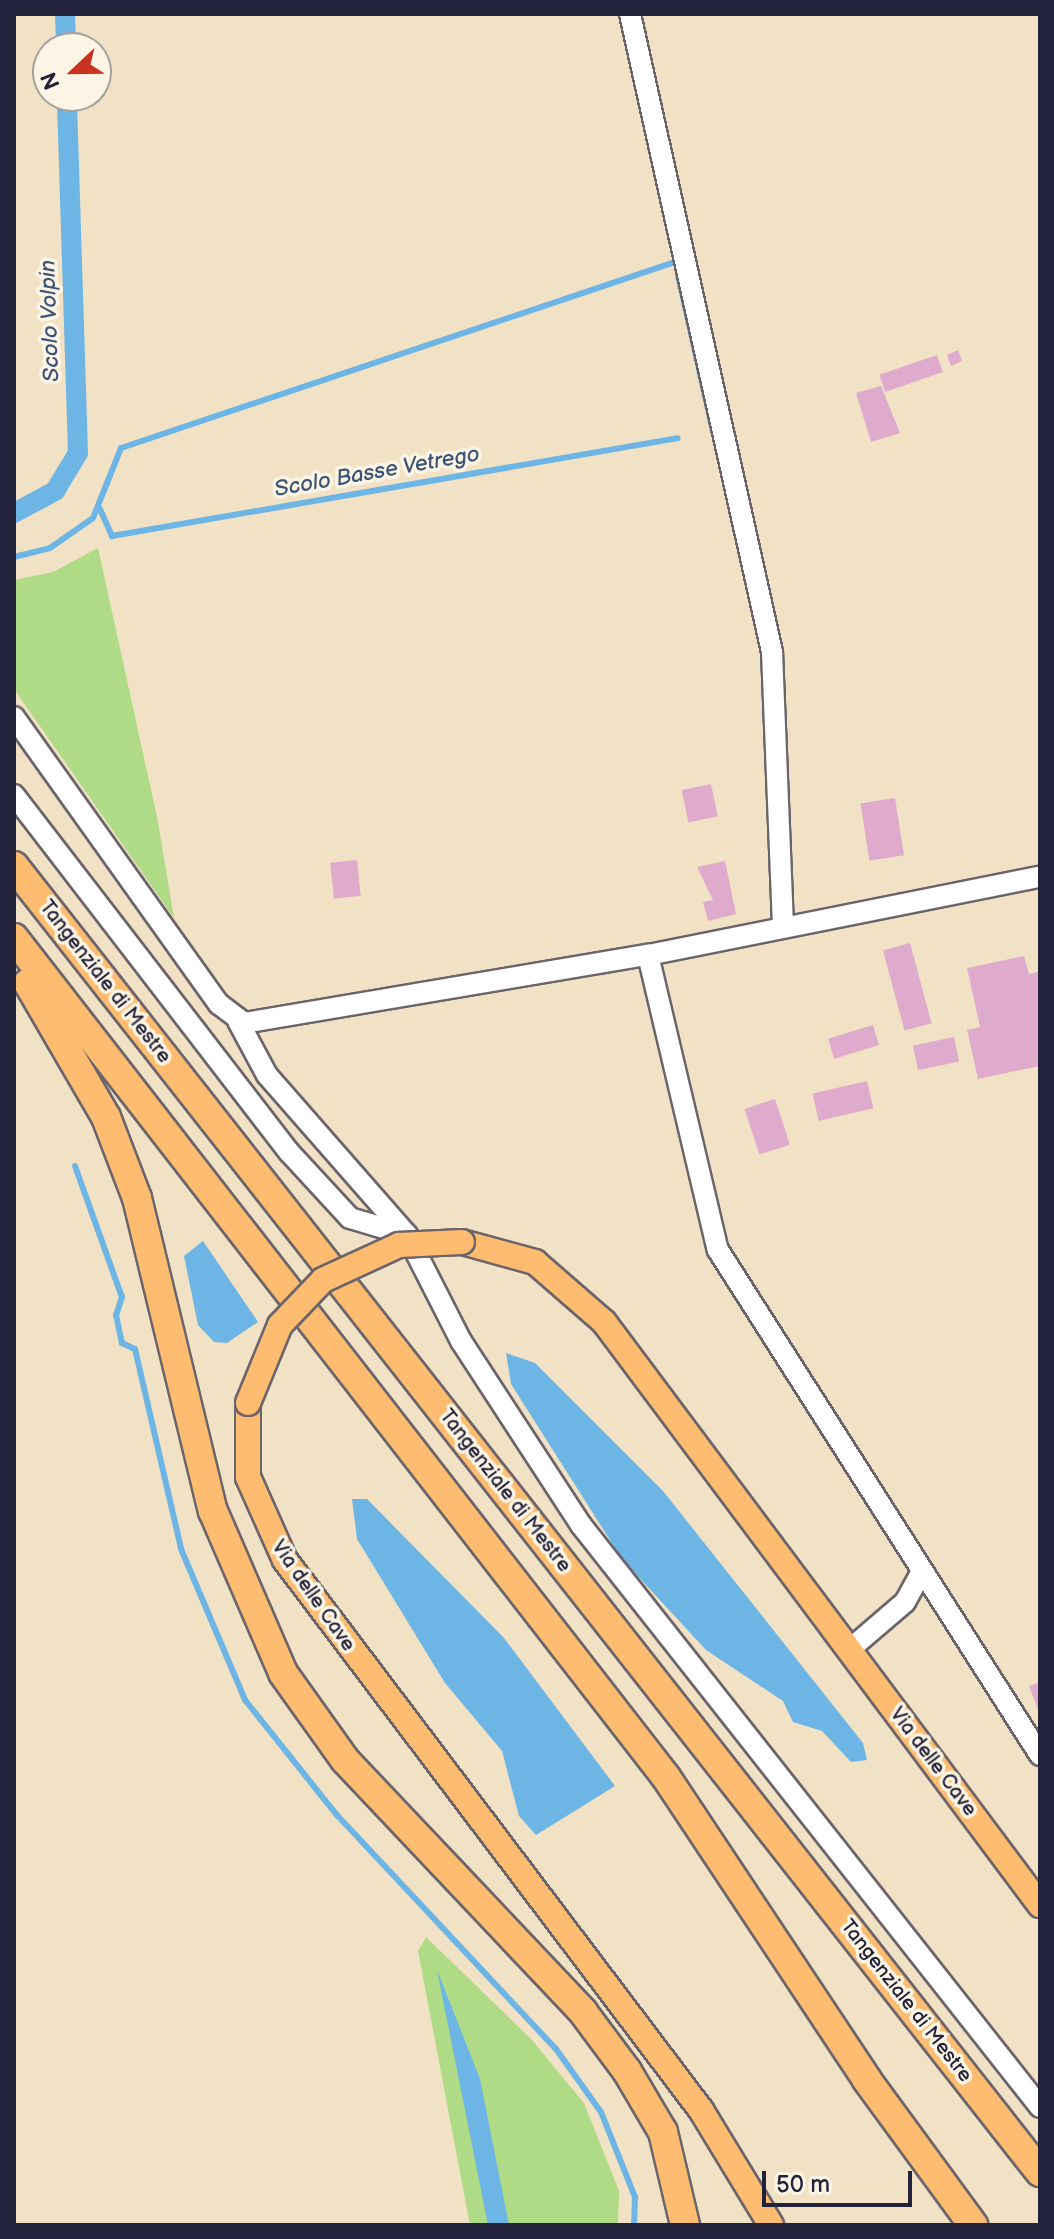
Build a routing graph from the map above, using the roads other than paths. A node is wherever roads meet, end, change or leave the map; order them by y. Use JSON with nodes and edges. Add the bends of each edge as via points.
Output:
{"nodes":[{"id":1,"x":630,"y":14,"type":"edge"},
{"id":2,"x":14,"y":717,"type":"edge"},
{"id":3,"x":14,"y":795,"type":"edge"},
{"id":4,"x":14,"y":866,"type":"edge"},
{"id":5,"x":1040,"y":877,"type":"edge"},
{"id":6,"x":783,"y":925,"type":"junction"},
{"id":7,"x":14,"y":938,"type":"edge"},
{"id":8,"x":648,"y":955,"type":"junction"},
{"id":9,"x":14,"y":963,"type":"edge"},
{"id":10,"x":238,"y":1021,"type":"junction"},
{"id":11,"x":407,"y":1235,"type":"junction"},
{"id":12,"x":921,"y":1573,"type":"junction"},
{"id":13,"x":849,"y":1650,"type":"junction"},
{"id":14,"x":1040,"y":1755,"type":"edge"},
{"id":15,"x":1040,"y":1905,"type":"edge"},
{"id":16,"x":1040,"y":2107,"type":"edge"},
{"id":17,"x":997,"y":2117,"type":"junction"},
{"id":18,"x":1040,"y":2165,"type":"edge"},
{"id":19,"x":1040,"y":2172,"type":"edge"},
{"id":20,"x":685,"y":2225,"type":"edge"},
{"id":21,"x":771,"y":2225,"type":"edge"},
{"id":22,"x":973,"y":2225,"type":"edge"}],
"edges":[{"from":1,"to":6,"type":"street","via":[[772,652]]},
{"from":2,"to":10,"type":"street"},
{"from":3,"to":11,"type":"street","via":[[289,1152],[350,1218]]},
{"from":4,"to":17,"type":"highway","name":"Tangenziale di Mestre"},
{"from":5,"to":6,"type":"street"},
{"from":6,"to":8,"type":"street"},
{"from":7,"to":22,"type":"highway","via":[[666,1777],[867,2080]]},
{"from":8,"to":10,"type":"street"},
{"from":8,"to":12,"type":"street","via":[[718,1250]]},
{"from":9,"to":20,"type":"highway","via":[[106,1117],[137,1198],[213,1511],[283,1673],[345,1760],[583,2012],[627,2071],[663,2132]]},
{"from":10,"to":11,"type":"street","via":[[267,1075]]},
{"from":11,"to":16,"type":"street","via":[[461,1341],[581,1525]]},
{"from":12,"to":13,"type":"street","via":[[905,1602]]},
{"from":12,"to":14,"type":"street"},
{"from":13,"to":15,"type":"main road","name":"Via delle Cave"},
{"from":13,"to":21,"type":"main road","name":"Via delle Cave","bridge":true,"via":[[594,1312],[535,1262],[462,1242],[389,1248],[323,1280],[280,1325],[248,1403],[248,1477],[281,1553],[701,2110]]},
{"from":17,"to":18,"type":"highway"},
{"from":17,"to":19,"type":"highway"}]}
